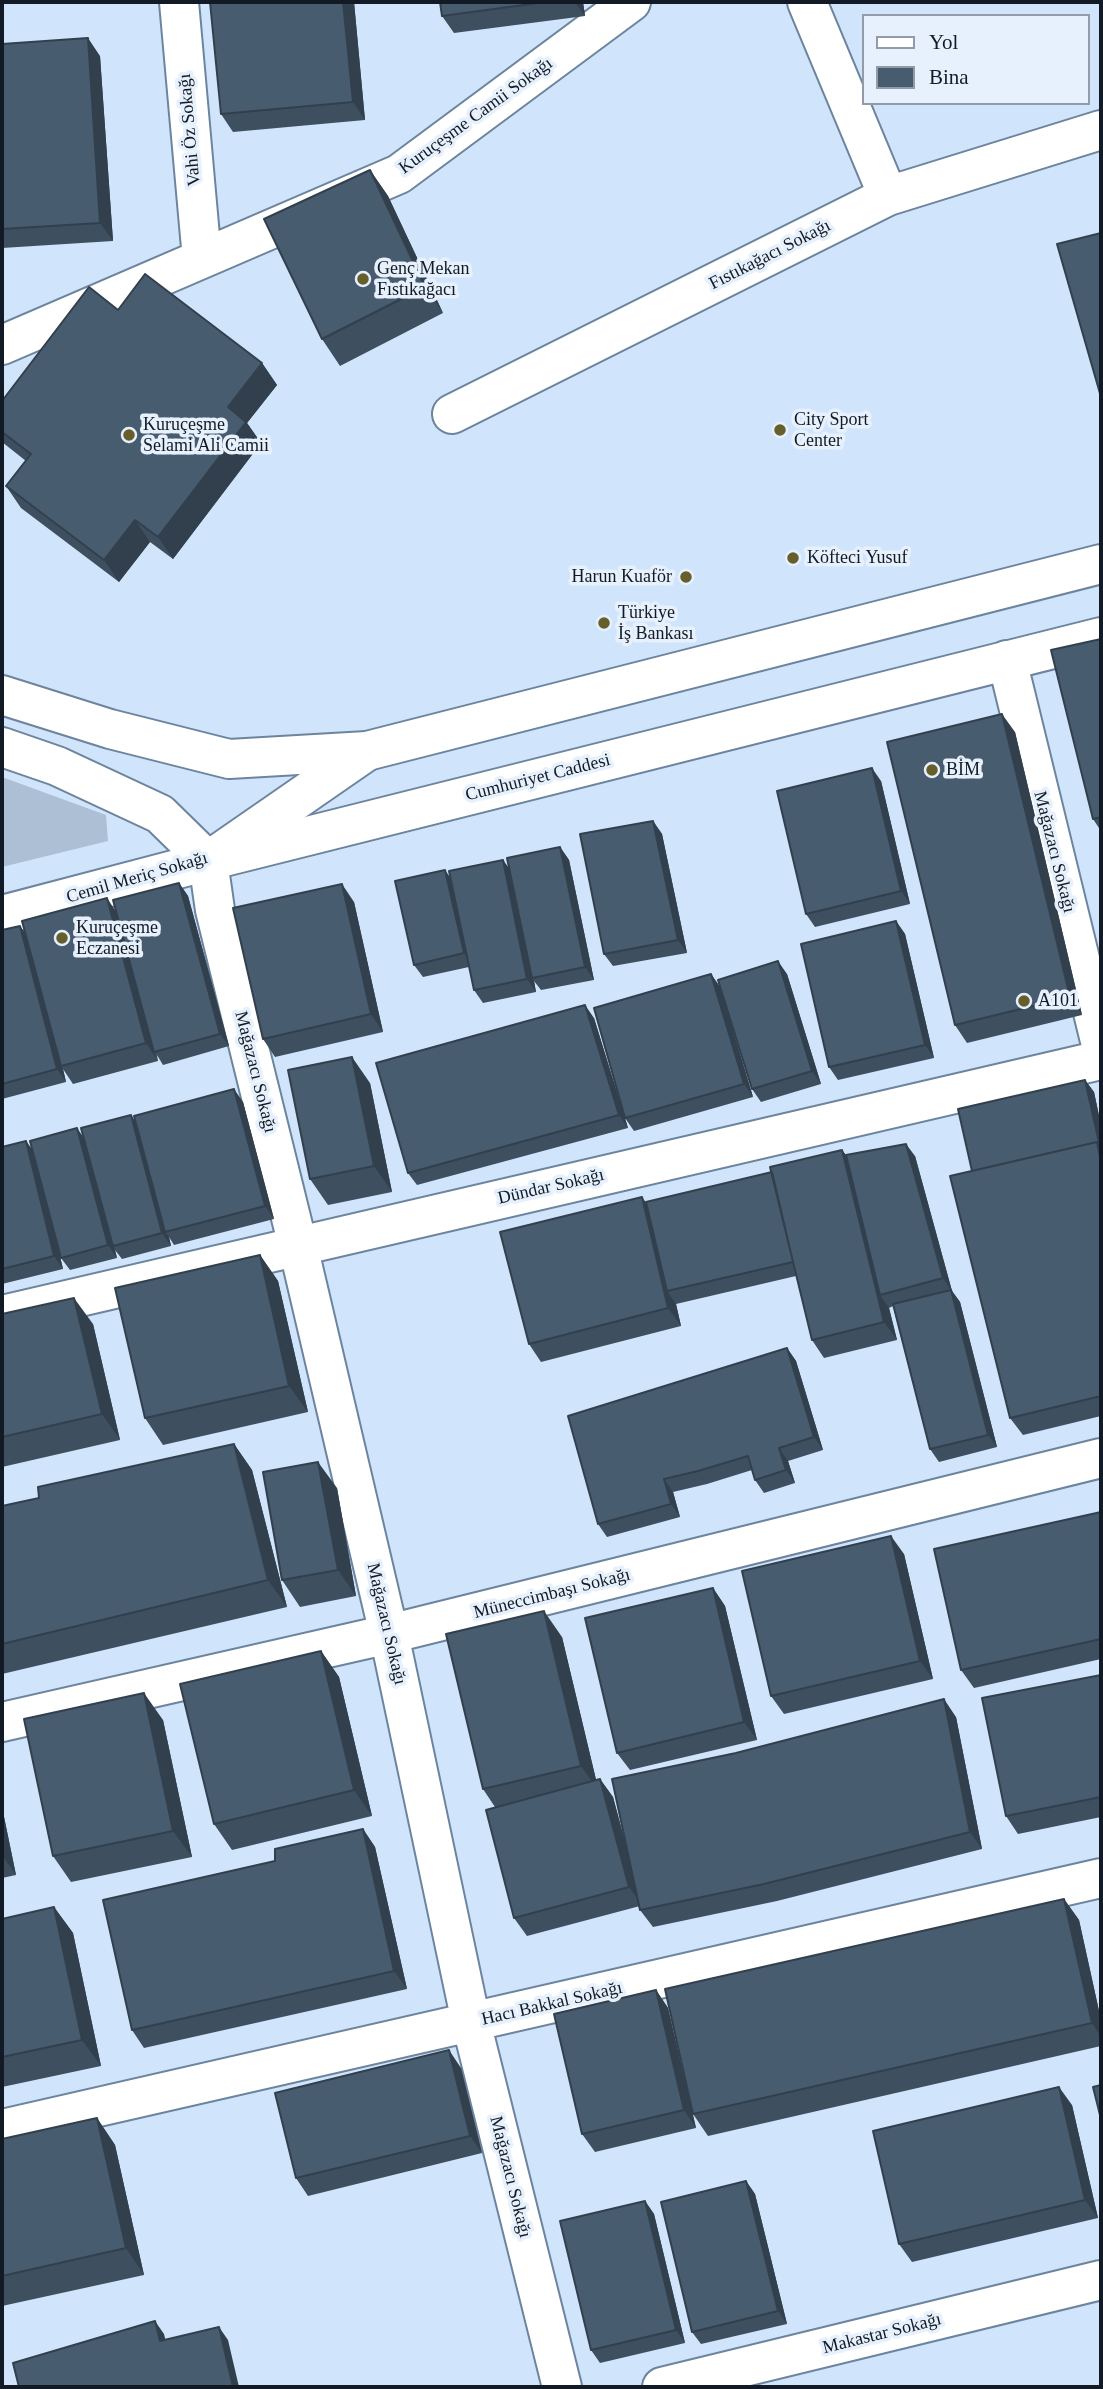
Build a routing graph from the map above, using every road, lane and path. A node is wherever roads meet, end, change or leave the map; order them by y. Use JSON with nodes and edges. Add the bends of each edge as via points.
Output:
{"nodes":[{"id":1,"x":178,"y":2,"type":"edge"},
{"id":2,"x":631,"y":2,"type":"edge"},
{"id":3,"x":807,"y":2,"type":"edge"},
{"id":4,"x":1101,"y":130,"type":"edge"},
{"id":5,"x":888,"y":196,"type":"junction"},
{"id":6,"x":202,"y":259,"type":"junction"},
{"id":7,"x":2,"y":345,"type":"edge"},
{"id":8,"x":452,"y":414,"type":"dead end"},
{"id":9,"x":1101,"y":564,"type":"edge"},
{"id":10,"x":1101,"y":637,"type":"edge"},
{"id":11,"x":1007,"y":660,"type":"junction"},
{"id":12,"x":2,"y":695,"type":"edge"},
{"id":13,"x":2,"y":747,"type":"edge"},
{"id":14,"x":367,"y":751,"type":"junction"},
{"id":15,"x":208,"y":861,"type":"junction"},
{"id":16,"x":2,"y":915,"type":"edge"},
{"id":17,"x":1101,"y":1045,"type":"edge"},
{"id":18,"x":1101,"y":1060,"type":"edge"},
{"id":19,"x":298,"y":1246,"type":"junction"},
{"id":20,"x":2,"y":1315,"type":"edge"},
{"id":21,"x":1101,"y":1458,"type":"edge"},
{"id":22,"x":389,"y":1634,"type":"junction"},
{"id":23,"x":2,"y":1722,"type":"edge"},
{"id":24,"x":1101,"y":1878,"type":"edge"},
{"id":25,"x":471,"y":2022,"type":"junction"},
{"id":26,"x":2,"y":2129,"type":"edge"},
{"id":27,"x":1101,"y":2280,"type":"edge"},
{"id":28,"x":562,"y":2387,"type":"edge"},
{"id":29,"x":662,"y":2387,"type":"edge"}],
"edges":[{"from":1,"to":6,"type":"street","name":"Vahi Öz Sokağı"},
{"from":2,"to":6,"type":"street","name":"Kuruçeşme Camii Sokağı","via":[[399,174]]},
{"from":3,"to":5,"type":"street"},
{"from":4,"to":5,"type":"street","name":"Fıstıkağacı Sokağı"},
{"from":5,"to":8,"type":"street","name":"Fıstıkağacı Sokağı"},
{"from":6,"to":7,"type":"street","name":"Kuruçeşme Camii Sokağı"},
{"from":9,"to":14,"type":"street"},
{"from":10,"to":11,"type":"street","name":"Cumhuriyet Caddesi"},
{"from":11,"to":15,"type":"street","name":"Cumhuriyet Caddesi"},
{"from":11,"to":17,"type":"street","name":"Mağazacı Sokağı"},
{"from":12,"to":14,"type":"street","via":[[229,759]]},
{"from":13,"to":15,"type":"street","via":[[57,766],[160,814]]},
{"from":14,"to":15,"type":"street","name":"Cemil Meriç Sokağı"},
{"from":15,"to":16,"type":"street","name":"Cemil Meriç Sokağı"},
{"from":15,"to":19,"type":"street","name":"Mağazacı Sokağı","via":[[215,910]]},
{"from":18,"to":19,"type":"street","name":"Dündar Sokağı"},
{"from":19,"to":20,"type":"street","name":"Dündar Sokağı"},
{"from":19,"to":22,"type":"street","name":"Mağazacı Sokağı"},
{"from":21,"to":22,"type":"street","name":"Müneccimbaşı Sokağı"},
{"from":22,"to":23,"type":"street","name":"Müneccimbaşı Sokağı"},
{"from":22,"to":25,"type":"street","name":"Mağazacı Sokağı"},
{"from":24,"to":25,"type":"street","name":"Hacı Bakkal Sokağı"},
{"from":25,"to":26,"type":"street","name":"Hacı Bakkal Sokağı"},
{"from":25,"to":28,"type":"street","name":"Mağazacı Sokağı"},
{"from":27,"to":29,"type":"street","name":"Makastar Sokağı"}]}
